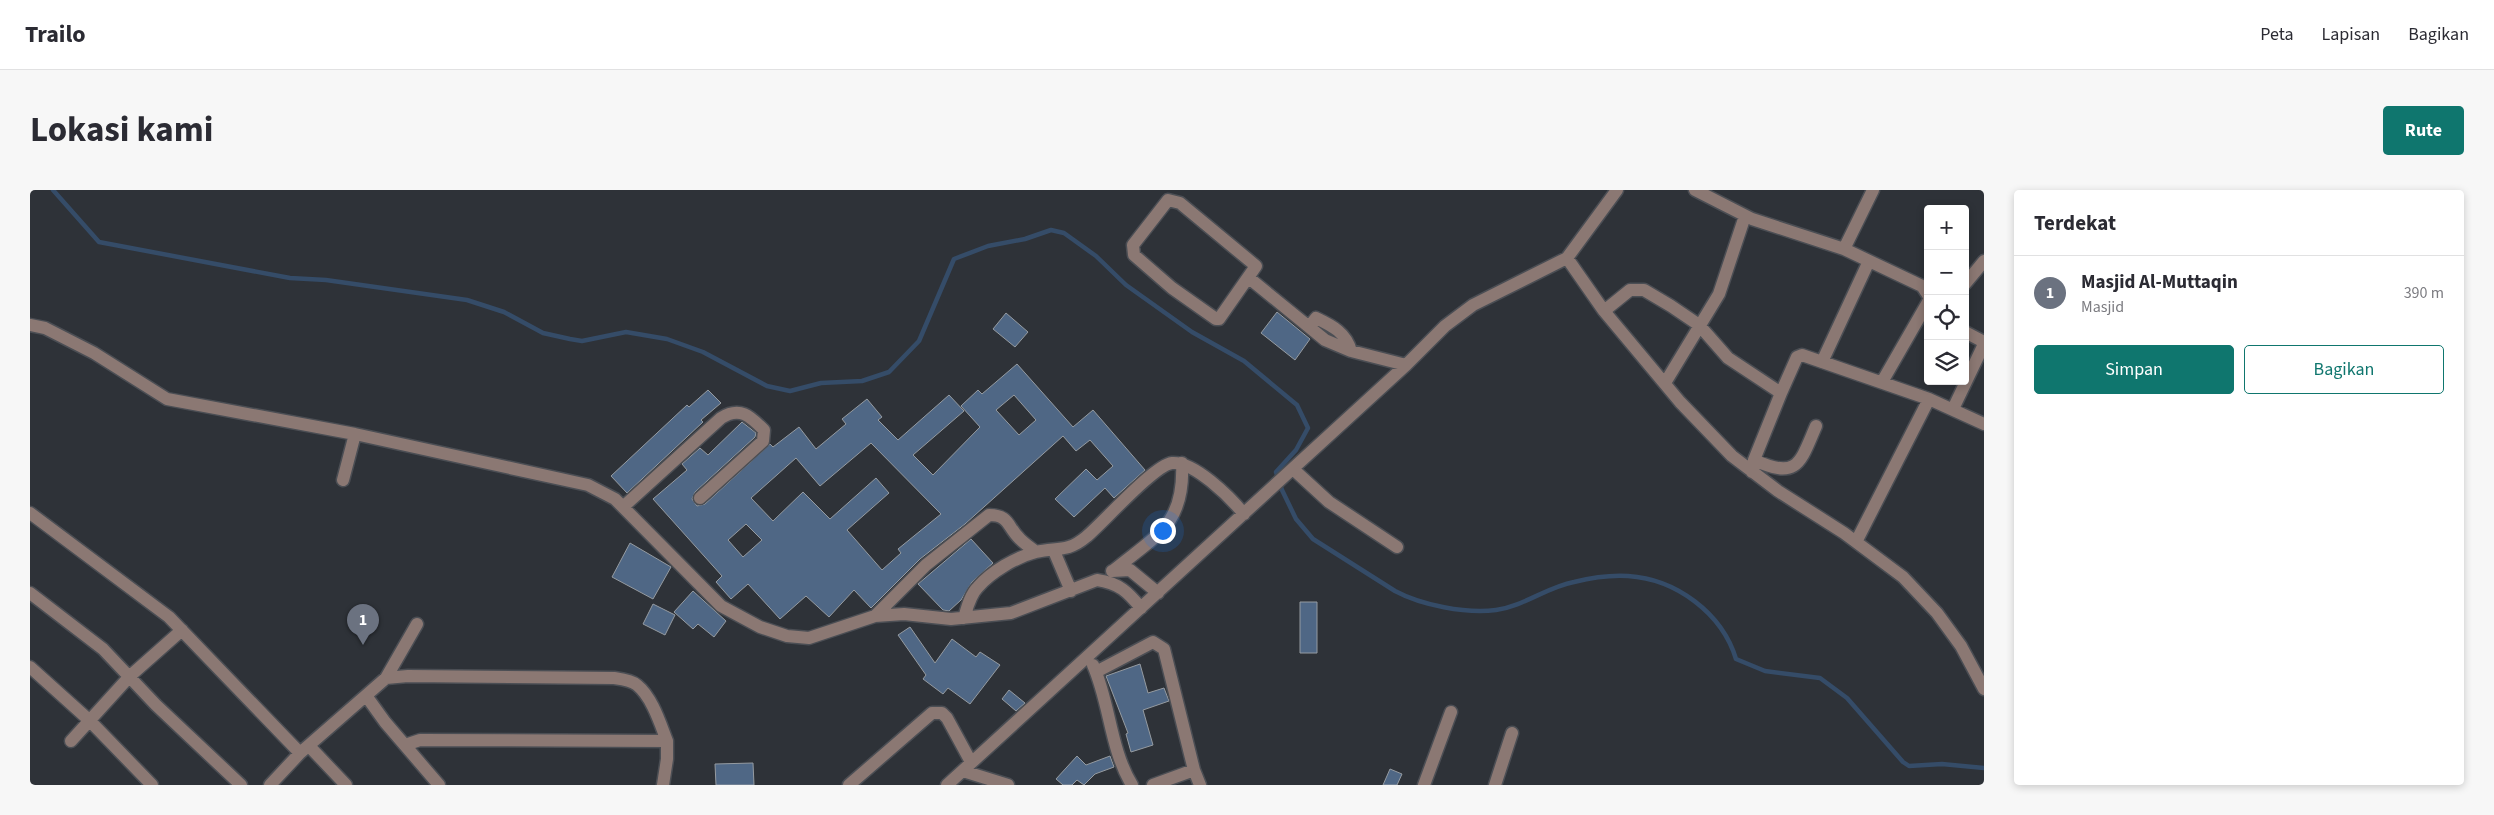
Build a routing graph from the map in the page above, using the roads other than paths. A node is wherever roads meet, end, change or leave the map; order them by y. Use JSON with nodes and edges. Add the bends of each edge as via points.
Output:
{"nodes":[{"id":1,"x":1617,"y":190,"type":"edge"},
{"id":2,"x":1695,"y":190,"type":"edge"},
{"id":3,"x":1872,"y":190,"type":"edge"},
{"id":4,"x":1746,"y":216,"type":"junction"},
{"id":5,"x":1844,"y":249,"type":"junction"},
{"id":6,"x":1567,"y":258,"type":"junction"},
{"id":7,"x":1869,"y":261,"type":"junction"},
{"id":8,"x":1984,"y":261,"type":"edge"},
{"id":9,"x":1248,"y":278,"type":"junction"},
{"id":10,"x":1969,"y":279,"type":"edge"},
{"id":11,"x":1924,"y":289,"type":"edge"},
{"id":12,"x":1924,"y":309,"type":"edge"},
{"id":13,"x":1604,"y":312,"type":"junction"},
{"id":14,"x":30,"y":325,"type":"edge"},
{"id":15,"x":1698,"y":325,"type":"junction"},
{"id":16,"x":1969,"y":334,"type":"edge"},
{"id":17,"x":1984,"y":343,"type":"edge"},
{"id":18,"x":1822,"y":362,"type":"junction"},
{"id":19,"x":1406,"y":365,"type":"junction"},
{"id":20,"x":1882,"y":382,"type":"junction"},
{"id":21,"x":1665,"y":383,"type":"junction"},
{"id":22,"x":1781,"y":393,"type":"junction"},
{"id":23,"x":1929,"y":399,"type":"junction"},
{"id":24,"x":1953,"y":409,"type":"junction"},
{"id":25,"x":1984,"y":424,"type":"edge"},
{"id":26,"x":1816,"y":426,"type":"dead end"},
{"id":27,"x":355,"y":434,"type":"junction"},
{"id":28,"x":1182,"y":463,"type":"junction"},
{"id":29,"x":1753,"y":466,"type":"junction"},
{"id":30,"x":1293,"y":469,"type":"junction"},
{"id":31,"x":343,"y":480,"type":"dead end"},
{"id":32,"x":700,"y":498,"type":"dead end"},
{"id":33,"x":624,"y":507,"type":"junction"},
{"id":34,"x":30,"y":513,"type":"edge"},
{"id":35,"x":1244,"y":514,"type":"junction"},
{"id":36,"x":1856,"y":542,"type":"junction"},
{"id":37,"x":1397,"y":547,"type":"dead end"},
{"id":38,"x":1054,"y":551,"type":"junction"},
{"id":39,"x":1036,"y":552,"type":"junction"},
{"id":40,"x":1114,"y":570,"type":"junction"},
{"id":41,"x":1097,"y":580,"type":"junction"},
{"id":42,"x":1071,"y":591,"type":"junction"},
{"id":43,"x":30,"y":593,"type":"edge"},
{"id":44,"x":1158,"y":593,"type":"junction"},
{"id":45,"x":1141,"y":608,"type":"junction"},
{"id":46,"x":875,"y":616,"type":"junction"},
{"id":47,"x":964,"y":618,"type":"junction"},
{"id":48,"x":418,"y":624,"type":"dead end"},
{"id":49,"x":182,"y":630,"type":"junction"},
{"id":50,"x":1090,"y":656,"type":"junction"},
{"id":51,"x":30,"y":667,"type":"edge"},
{"id":52,"x":1096,"y":672,"type":"junction"},
{"id":53,"x":130,"y":676,"type":"junction"},
{"id":54,"x":386,"y":678,"type":"junction"},
{"id":55,"x":1984,"y":689,"type":"edge"},
{"id":56,"x":367,"y":697,"type":"junction"},
{"id":57,"x":1452,"y":712,"type":"dead end"},
{"id":58,"x":89,"y":720,"type":"junction"},
{"id":59,"x":1512,"y":733,"type":"dead end"},
{"id":60,"x":667,"y":740,"type":"junction"},
{"id":61,"x":71,"y":741,"type":"dead end"},
{"id":62,"x":405,"y":745,"type":"junction"},
{"id":63,"x":305,"y":750,"type":"junction"},
{"id":64,"x":967,"y":766,"type":"junction"},
{"id":65,"x":1194,"y":770,"type":"junction"},
{"id":66,"x":152,"y":785,"type":"edge"},
{"id":67,"x":241,"y":785,"type":"edge"},
{"id":68,"x":270,"y":785,"type":"edge"},
{"id":69,"x":346,"y":785,"type":"edge"},
{"id":70,"x":439,"y":785,"type":"edge"},
{"id":71,"x":663,"y":785,"type":"edge"},
{"id":72,"x":849,"y":785,"type":"edge"},
{"id":73,"x":947,"y":785,"type":"edge"},
{"id":74,"x":1008,"y":785,"type":"edge"},
{"id":75,"x":1132,"y":785,"type":"edge"},
{"id":76,"x":1153,"y":785,"type":"edge"},
{"id":77,"x":1200,"y":785,"type":"edge"},
{"id":78,"x":1424,"y":785,"type":"edge"},
{"id":79,"x":1494,"y":785,"type":"edge"}],
"edges":[{"from":1,"to":6,"type":"street"},
{"from":2,"to":4,"type":"street"},
{"from":3,"to":5,"type":"street"},
{"from":4,"to":5,"type":"street"},
{"from":4,"to":15,"type":"street","via":[[1719,294]]},
{"from":5,"to":7,"type":"street"},
{"from":6,"to":13,"type":"street"},
{"from":6,"to":19,"type":"street","via":[[1473,305],[1445,326]]},
{"from":7,"to":11,"type":"street"},
{"from":7,"to":18,"type":"street"},
{"from":8,"to":10,"type":"street"},
{"from":9,"to":9,"type":"street","via":[[1222,316],[1216,319],[1172,288],[1134,255],[1133,245],[1164,203],[1173,200],[1256,266]]},
{"from":9,"to":19,"type":"street","via":[[1325,340],[1351,351]]},
{"from":12,"to":20,"type":"street"},
{"from":13,"to":15,"type":"street","via":[[1636,288],[1656,296]]},
{"from":13,"to":21,"type":"street"},
{"from":14,"to":27,"type":"street","via":[[45,328],[94,353],[167,398]]},
{"from":15,"to":21,"type":"street","via":[[1690,345]]},
{"from":15,"to":22,"type":"street","via":[[1728,358]]},
{"from":16,"to":17,"type":"street"},
{"from":17,"to":24,"type":"street"},
{"from":18,"to":20,"type":"street"},
{"from":18,"to":22,"type":"street","via":[[1798,355]]},
{"from":19,"to":30,"type":"street"},
{"from":20,"to":23,"type":"street"},
{"from":21,"to":29,"type":"street","via":[[1732,456]]},
{"from":22,"to":29,"type":"street"},
{"from":23,"to":24,"type":"street"},
{"from":23,"to":36,"type":"street"},
{"from":24,"to":25,"type":"street"},
{"from":26,"to":29,"type":"street","via":[[1795,466],[1786,470]]},
{"from":27,"to":31,"type":"street"},
{"from":27,"to":33,"type":"street","via":[[588,484]]},
{"from":28,"to":35,"type":"street","via":[[1194,469]]},
{"from":28,"to":38,"type":"street","via":[[1169,463],[1086,537],[1069,549]]},
{"from":28,"to":40,"type":"street","via":[[1183,482],[1173,518]]},
{"from":29,"to":36,"type":"street"},
{"from":30,"to":35,"type":"street"},
{"from":30,"to":37,"type":"street","via":[[1326,499]]},
{"from":32,"to":33,"type":"street","via":[[763,441],[764,430],[745,413],[737,411],[720,418]]},
{"from":33,"to":46,"type":"street","via":[[721,606],[760,627],[787,636],[809,638]]},
{"from":34,"to":49,"type":"street"},
{"from":35,"to":44,"type":"street"},
{"from":36,"to":55,"type":"street","via":[[1903,577],[1937,613],[1961,646]]},
{"from":38,"to":39,"type":"street"},
{"from":38,"to":42,"type":"street"},
{"from":39,"to":46,"type":"street","via":[[1018,538],[1000,515],[989,515],[926,565]]},
{"from":39,"to":47,"type":"street","via":[[1003,567],[977,588]]},
{"from":40,"to":41,"type":"street"},
{"from":40,"to":44,"type":"street","via":[[1130,570]]},
{"from":41,"to":42,"type":"street"},
{"from":41,"to":45,"type":"street","via":[[1112,582],[1126,589]]},
{"from":42,"to":47,"type":"street","via":[[1011,613]]},
{"from":43,"to":53,"type":"street","via":[[103,649]]},
{"from":44,"to":45,"type":"street"},
{"from":45,"to":50,"type":"street"},
{"from":46,"to":47,"type":"street","via":[[904,614]]},
{"from":48,"to":54,"type":"street"},
{"from":49,"to":53,"type":"street"},
{"from":49,"to":63,"type":"street"},
{"from":50,"to":52,"type":"street"},
{"from":50,"to":64,"type":"street"},
{"from":51,"to":58,"type":"street"},
{"from":52,"to":65,"type":"street","via":[[1154,642],[1159,644],[1164,649]]},
{"from":52,"to":75,"type":"street","via":[[1118,751]]},
{"from":53,"to":58,"type":"street"},
{"from":53,"to":67,"type":"street"},
{"from":54,"to":56,"type":"street"},
{"from":54,"to":60,"type":"street","via":[[621,679],[640,689]]},
{"from":56,"to":62,"type":"street"},
{"from":56,"to":63,"type":"street"},
{"from":57,"to":78,"type":"street"},
{"from":58,"to":61,"type":"street"},
{"from":58,"to":66,"type":"street"},
{"from":59,"to":79,"type":"street"},
{"from":60,"to":62,"type":"street","via":[[420,740]]},
{"from":60,"to":71,"type":"street"},
{"from":62,"to":70,"type":"street"},
{"from":63,"to":68,"type":"street"},
{"from":63,"to":69,"type":"street"},
{"from":64,"to":72,"type":"street","via":[[947,718],[942,713],[932,713]]},
{"from":64,"to":73,"type":"street"},
{"from":64,"to":74,"type":"street"},
{"from":65,"to":76,"type":"street"},
{"from":65,"to":77,"type":"street"}]}
